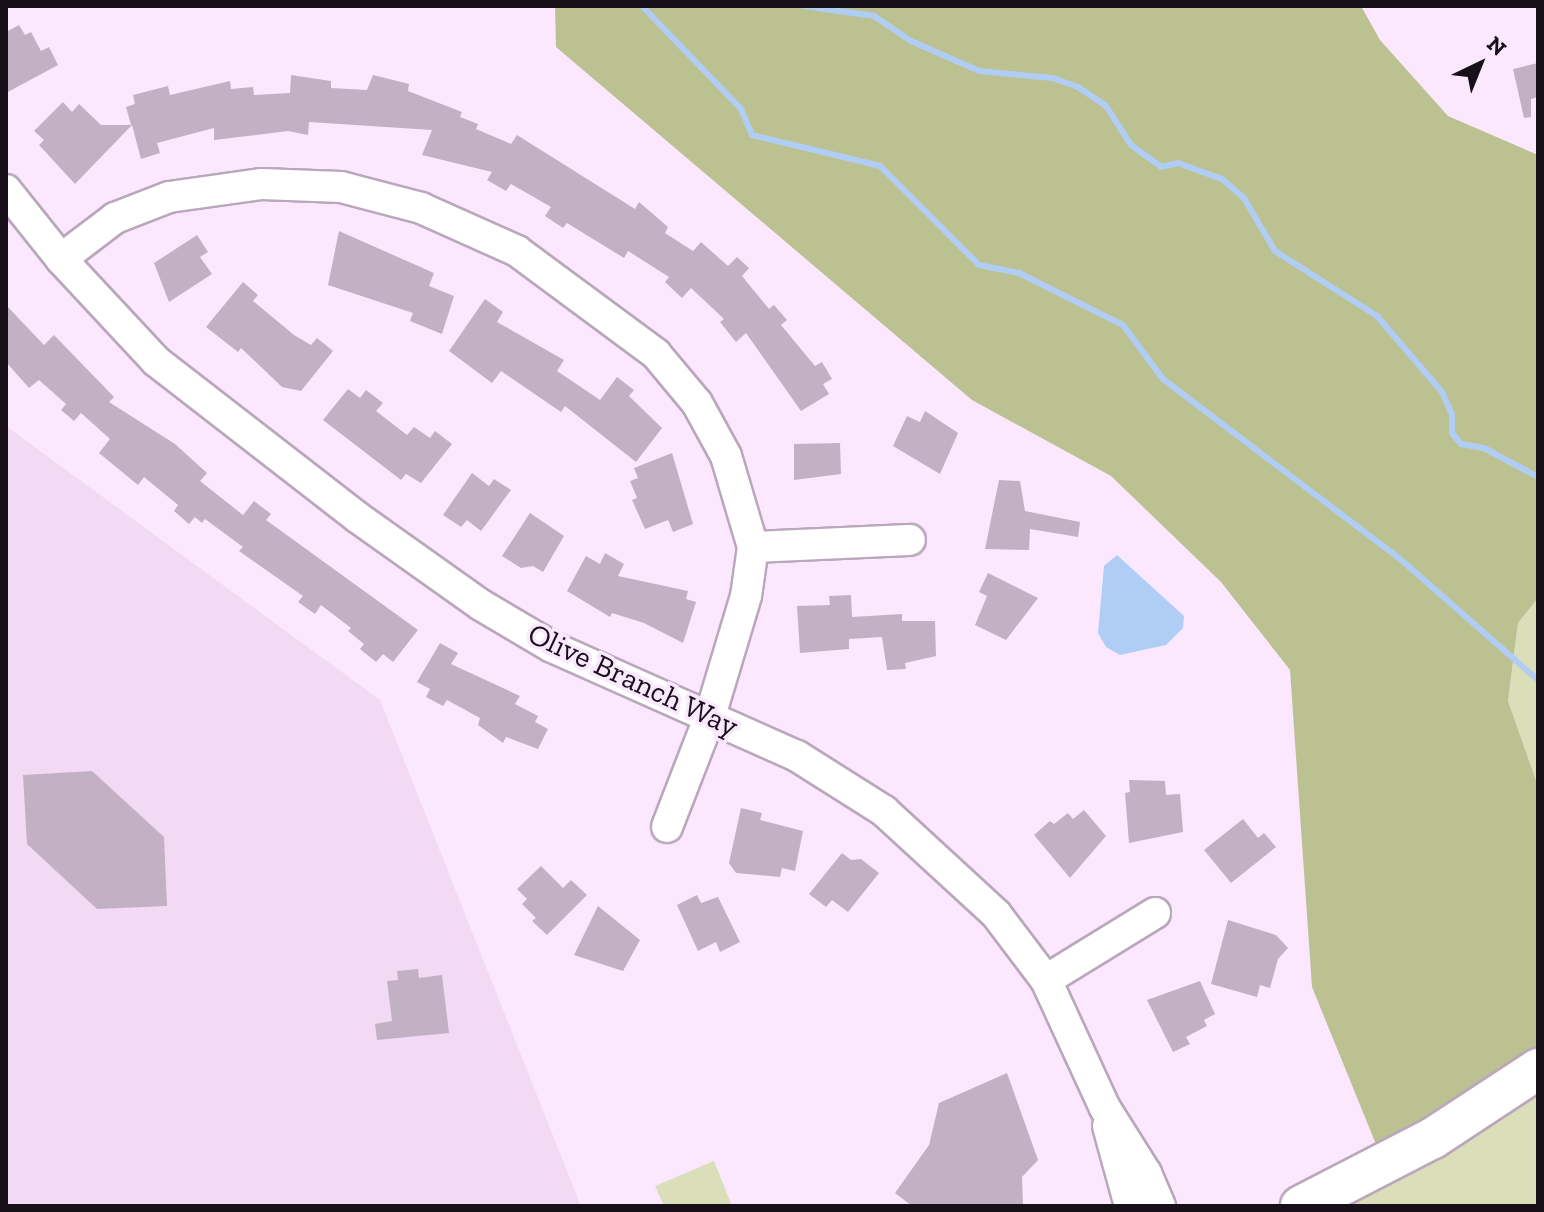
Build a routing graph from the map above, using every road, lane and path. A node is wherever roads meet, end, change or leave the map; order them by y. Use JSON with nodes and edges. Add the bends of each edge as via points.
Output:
{"nodes":[{"id":1,"x":6,"y":190,"type":"edge"},
{"id":2,"x":61,"y":259,"type":"junction"},
{"id":3,"x":910,"y":540,"type":"dead end"},
{"id":4,"x":753,"y":547,"type":"junction"},
{"id":5,"x":710,"y":716,"type":"junction"},
{"id":6,"x":667,"y":827,"type":"dead end"},
{"id":7,"x":1155,"y":913,"type":"dead end"},
{"id":8,"x":1046,"y":980,"type":"junction"},
{"id":9,"x":1538,"y":1069,"type":"edge"},
{"id":10,"x":1105,"y":1108,"type":"junction"},
{"id":11,"x":1130,"y":1206,"type":"edge"},
{"id":12,"x":1160,"y":1206,"type":"edge"},
{"id":13,"x":1301,"y":1206,"type":"edge"}],
"edges":[{"from":1,"to":2,"type":"street","name":"Olive Branch Way"},
{"from":2,"to":4,"type":"street","via":[[115,218],[169,197],[262,184],[341,187],[421,208],[517,251],[656,354],[697,403],[726,456]]},
{"from":2,"to":5,"type":"street","name":"Olive Branch Way","via":[[156,361],[469,596],[564,653]]},
{"from":3,"to":4,"type":"street"},
{"from":4,"to":5,"type":"street","via":[[746,596]]},
{"from":5,"to":6,"type":"street"},
{"from":5,"to":8,"type":"street","name":"Olive Branch Way","via":[[797,756],[884,811],[996,914]]},
{"from":7,"to":8,"type":"street"},
{"from":8,"to":10,"type":"street","name":"Olive Branch Way"},
{"from":9,"to":13,"type":"main road","via":[[1433,1138]]},
{"from":10,"to":11,"type":"street","name":"Olive Branch Way","via":[[1118,1176]]},
{"from":10,"to":12,"type":"street","name":"Olive Branch Way"}]}
